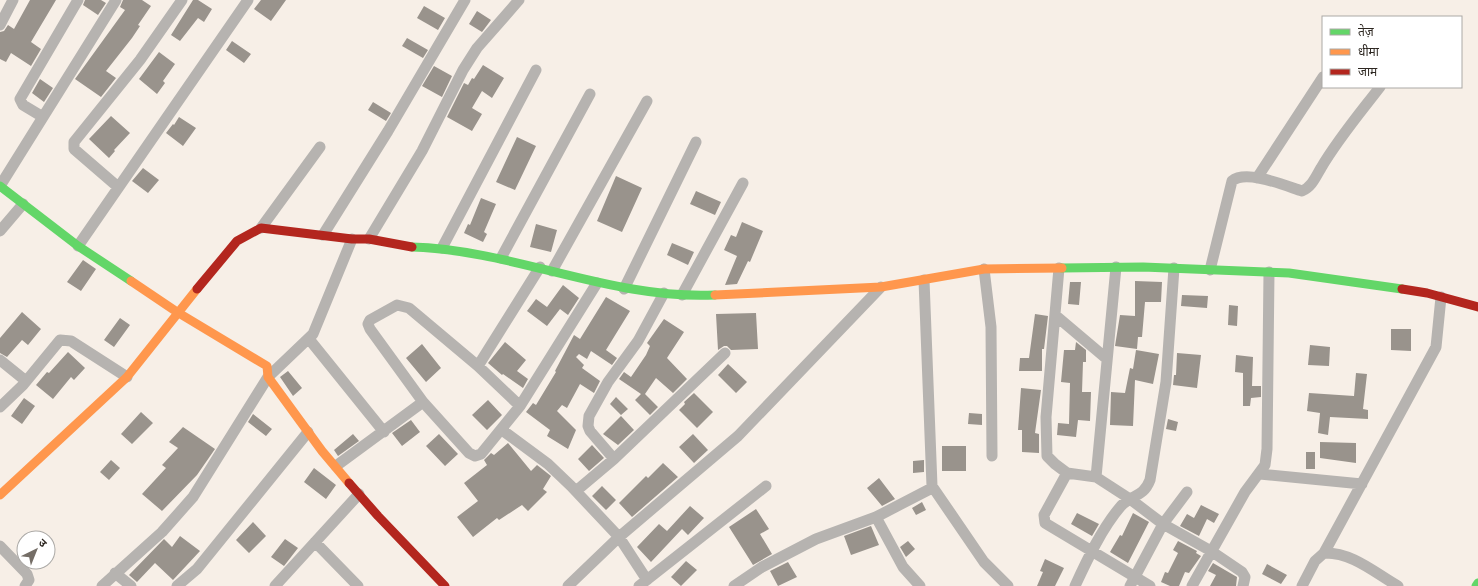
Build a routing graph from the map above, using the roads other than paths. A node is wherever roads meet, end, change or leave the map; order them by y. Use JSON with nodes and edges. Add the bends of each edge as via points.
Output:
{"nodes":[{"id":1,"x":13,"y":0,"type":"edge"},
{"id":2,"x":78,"y":0,"type":"edge"},
{"id":3,"x":116,"y":0,"type":"edge"},
{"id":4,"x":182,"y":0,"type":"edge"},
{"id":5,"x":248,"y":0,"type":"edge"},
{"id":6,"x":465,"y":0,"type":"edge"},
{"id":7,"x":519,"y":0,"type":"edge"},
{"id":8,"x":0,"y":25,"type":"edge"},
{"id":9,"x":536,"y":70,"type":"dead end"},
{"id":10,"x":1322,"y":79,"type":"edge"},
{"id":11,"x":1379,"y":88,"type":"edge"},
{"id":12,"x":590,"y":94,"type":"dead end"},
{"id":13,"x":647,"y":101,"type":"dead end"},
{"id":14,"x":43,"y":118,"type":"junction"},
{"id":15,"x":696,"y":142,"type":"dead end"},
{"id":16,"x":320,"y":147,"type":"dead end"},
{"id":17,"x":1257,"y":178,"type":"junction"},
{"id":18,"x":744,"y":183,"type":"dead end"},
{"id":19,"x":0,"y":186,"type":"edge"},
{"id":20,"x":118,"y":187,"type":"junction"},
{"id":21,"x":23,"y":204,"type":"junction"},
{"id":22,"x":261,"y":228,"type":"junction"},
{"id":23,"x":0,"y":231,"type":"edge"},
{"id":24,"x":323,"y":235,"type":"junction"},
{"id":25,"x":352,"y":239,"type":"junction"},
{"id":26,"x":369,"y":239,"type":"junction"},
{"id":27,"x":78,"y":246,"type":"junction"},
{"id":28,"x":442,"y":248,"type":"junction"},
{"id":29,"x":501,"y":258,"type":"junction"},
{"id":30,"x":540,"y":267,"type":"junction"},
{"id":31,"x":1116,"y":267,"type":"junction"},
{"id":32,"x":1060,"y":268,"type":"junction"},
{"id":33,"x":1174,"y":268,"type":"junction"},
{"id":34,"x":984,"y":269,"type":"junction"},
{"id":35,"x":1210,"y":270,"type":"junction"},
{"id":36,"x":552,"y":271,"type":"junction"},
{"id":37,"x":1269,"y":272,"type":"junction"},
{"id":38,"x":924,"y":280,"type":"junction"},
{"id":39,"x":597,"y":283,"type":"junction"},
{"id":40,"x":881,"y":287,"type":"junction"},
{"id":41,"x":624,"y":289,"type":"junction"},
{"id":42,"x":664,"y":294,"type":"junction"},
{"id":43,"x":682,"y":295,"type":"junction"},
{"id":44,"x":1441,"y":297,"type":"junction"},
{"id":45,"x":1478,"y":307,"type":"edge"},
{"id":46,"x":177,"y":312,"type":"junction"},
{"id":47,"x":1055,"y":315,"type":"junction"},
{"id":48,"x":309,"y":339,"type":"junction"},
{"id":49,"x":726,"y":353,"type":"dead end"},
{"id":50,"x":1107,"y":359,"type":"junction"},
{"id":51,"x":0,"y":360,"type":"edge"},
{"id":52,"x":478,"y":366,"type":"junction"},
{"id":53,"x":127,"y":377,"type":"junction"},
{"id":54,"x":268,"y":377,"type":"junction"},
{"id":55,"x":26,"y":381,"type":"junction"},
{"id":56,"x":423,"y":402,"type":"junction"},
{"id":57,"x":520,"y":406,"type":"junction"},
{"id":58,"x":0,"y":407,"type":"edge"},
{"id":59,"x":502,"y":430,"type":"junction"},
{"id":60,"x":308,"y":432,"type":"junction"},
{"id":61,"x":384,"y":432,"type":"junction"},
{"id":62,"x":992,"y":456,"type":"dead end"},
{"id":63,"x":614,"y":459,"type":"junction"},
{"id":64,"x":336,"y":466,"type":"junction"},
{"id":65,"x":1067,"y":473,"type":"junction"},
{"id":66,"x":1260,"y":474,"type":"junction"},
{"id":67,"x":1096,"y":477,"type":"junction"},
{"id":68,"x":1362,"y":484,"type":"junction"},
{"id":69,"x":766,"y":486,"type":"dead end"},
{"id":70,"x":932,"y":488,"type":"junction"},
{"id":71,"x":576,"y":491,"type":"junction"},
{"id":72,"x":1187,"y":492,"type":"dead end"},
{"id":73,"x":359,"y":494,"type":"junction"},
{"id":74,"x":0,"y":495,"type":"edge"},
{"id":75,"x":1130,"y":499,"type":"junction"},
{"id":76,"x":876,"y":517,"type":"junction"},
{"id":77,"x":1163,"y":524,"type":"junction"},
{"id":78,"x":619,"y":537,"type":"junction"},
{"id":79,"x":315,"y":542,"type":"junction"},
{"id":80,"x":1,"y":550,"type":"edge"},
{"id":81,"x":1091,"y":551,"type":"junction"},
{"id":82,"x":1211,"y":551,"type":"junction"},
{"id":83,"x":1324,"y":552,"type":"junction"},
{"id":84,"x":115,"y":573,"type":"junction"},
{"id":85,"x":1133,"y":581,"type":"edge"},
{"id":86,"x":643,"y":583,"type":"edge"},
{"id":87,"x":1478,"y":583,"type":"edge"},
{"id":88,"x":279,"y":584,"type":"edge"},
{"id":89,"x":573,"y":585,"type":"edge"},
{"id":90,"x":25,"y":586,"type":"edge"},
{"id":91,"x":102,"y":586,"type":"edge"},
{"id":92,"x":131,"y":586,"type":"edge"},
{"id":93,"x":178,"y":586,"type":"edge"},
{"id":94,"x":358,"y":586,"type":"edge"},
{"id":95,"x":445,"y":586,"type":"edge"},
{"id":96,"x":734,"y":586,"type":"edge"},
{"id":97,"x":920,"y":586,"type":"edge"},
{"id":98,"x":1008,"y":586,"type":"edge"},
{"id":99,"x":1074,"y":586,"type":"edge"},
{"id":100,"x":1150,"y":586,"type":"edge"},
{"id":101,"x":1192,"y":586,"type":"edge"},
{"id":102,"x":1243,"y":586,"type":"edge"},
{"id":103,"x":1302,"y":586,"type":"edge"},
{"id":104,"x":1398,"y":586,"type":"edge"},
{"id":105,"x":1476,"y":586,"type":"edge"}],
"edges":[{"from":1,"to":8,"type":"street"},
{"from":2,"to":14,"type":"street","via":[[20,99],[23,105]]},
{"from":3,"to":14,"type":"street"},
{"from":4,"to":20,"type":"street","via":[[140,60],[74,142],[74,149]]},
{"from":5,"to":20,"type":"street"},
{"from":6,"to":24,"type":"street"},
{"from":7,"to":26,"type":"street","via":[[477,48],[463,70],[422,151]]},
{"from":9,"to":28,"type":"street"},
{"from":10,"to":17,"type":"street"},
{"from":11,"to":17,"type":"street","via":[[1330,152],[1309,187],[1302,191]]},
{"from":12,"to":29,"type":"street"},
{"from":13,"to":36,"type":"street"},
{"from":14,"to":19,"type":"street"},
{"from":15,"to":41,"type":"street"},
{"from":16,"to":22,"type":"street"},
{"from":17,"to":35,"type":"street","via":[[1237,178],[1231,183]]},
{"from":18,"to":43,"type":"street"},
{"from":19,"to":21,"type":"street"},
{"from":20,"to":27,"type":"street"},
{"from":21,"to":23,"type":"street"},
{"from":21,"to":27,"type":"street"},
{"from":22,"to":24,"type":"street"},
{"from":22,"to":46,"type":"street","via":[[237,241]]},
{"from":24,"to":25,"type":"street"},
{"from":25,"to":26,"type":"street"},
{"from":25,"to":48,"type":"street"},
{"from":26,"to":28,"type":"street","via":[[407,247]]},
{"from":27,"to":46,"type":"street"},
{"from":28,"to":29,"type":"street"},
{"from":29,"to":30,"type":"street"},
{"from":30,"to":36,"type":"street"},
{"from":30,"to":52,"type":"street"},
{"from":31,"to":32,"type":"street"},
{"from":31,"to":33,"type":"street"},
{"from":31,"to":50,"type":"street"},
{"from":32,"to":34,"type":"street"},
{"from":32,"to":47,"type":"street"},
{"from":33,"to":35,"type":"street"},
{"from":33,"to":75,"type":"street","via":[[1166,382],[1150,480],[1146,489]]},
{"from":34,"to":38,"type":"street"},
{"from":34,"to":62,"type":"street","via":[[991,327]]},
{"from":35,"to":37,"type":"street"},
{"from":36,"to":39,"type":"street"},
{"from":37,"to":44,"type":"street","via":[[1304,275]]},
{"from":37,"to":66,"type":"street","via":[[1267,448],[1265,466]]},
{"from":38,"to":40,"type":"street"},
{"from":38,"to":70,"type":"street"},
{"from":39,"to":41,"type":"street"},
{"from":39,"to":57,"type":"street"},
{"from":40,"to":43,"type":"street"},
{"from":40,"to":78,"type":"street","via":[[738,436]]},
{"from":41,"to":42,"type":"street"},
{"from":42,"to":43,"type":"street"},
{"from":42,"to":63,"type":"street","via":[[638,341],[608,382],[589,416],[590,431]]},
{"from":44,"to":45,"type":"street"},
{"from":44,"to":68,"type":"street","via":[[1436,347]]},
{"from":46,"to":53,"type":"street"},
{"from":46,"to":54,"type":"street","via":[[267,366]]},
{"from":47,"to":50,"type":"street"},
{"from":47,"to":65,"type":"street","via":[[1045,436],[1047,456]]},
{"from":48,"to":54,"type":"street"},
{"from":48,"to":61,"type":"street"},
{"from":49,"to":63,"type":"street"},
{"from":50,"to":67,"type":"street"},
{"from":51,"to":55,"type":"street"},
{"from":52,"to":56,"type":"street","via":[[409,308],[397,305],[373,317],[368,324],[370,329]]},
{"from":52,"to":57,"type":"street"},
{"from":53,"to":55,"type":"street","via":[[66,339],[60,340]]},
{"from":53,"to":74,"type":"street"},
{"from":54,"to":60,"type":"street"},
{"from":54,"to":84,"type":"street","via":[[193,497],[162,532]]},
{"from":55,"to":58,"type":"street"},
{"from":56,"to":59,"type":"street","via":[[469,453],[475,456],[481,454]]},
{"from":56,"to":61,"type":"street"},
{"from":57,"to":59,"type":"street"},
{"from":59,"to":71,"type":"street","via":[[548,464]]},
{"from":60,"to":64,"type":"street"},
{"from":60,"to":93,"type":"street","via":[[197,569]]},
{"from":61,"to":64,"type":"street"},
{"from":63,"to":71,"type":"street"},
{"from":64,"to":73,"type":"street"},
{"from":65,"to":67,"type":"street"},
{"from":65,"to":81,"type":"street","via":[[1043,520],[1047,525]]},
{"from":66,"to":68,"type":"street"},
{"from":66,"to":82,"type":"street","via":[[1245,492]]},
{"from":67,"to":75,"type":"street"},
{"from":68,"to":83,"type":"street","via":[[1351,499]]},
{"from":69,"to":86,"type":"street"},
{"from":70,"to":76,"type":"street"},
{"from":70,"to":98,"type":"street","via":[[984,562]]},
{"from":71,"to":78,"type":"street"},
{"from":72,"to":77,"type":"street"},
{"from":73,"to":79,"type":"street"},
{"from":73,"to":95,"type":"street"},
{"from":75,"to":77,"type":"street"},
{"from":75,"to":81,"type":"street","via":[[1121,506]]},
{"from":76,"to":96,"type":"street","via":[[816,539],[762,567]]},
{"from":76,"to":97,"type":"street","via":[[903,567]]},
{"from":77,"to":82,"type":"street"},
{"from":77,"to":85,"type":"street"},
{"from":78,"to":86,"type":"street"},
{"from":78,"to":89,"type":"street"},
{"from":79,"to":88,"type":"street"},
{"from":79,"to":94,"type":"street"},
{"from":80,"to":90,"type":"street","via":[[27,574],[29,580]]},
{"from":81,"to":85,"type":"street"},
{"from":81,"to":99,"type":"street"},
{"from":82,"to":101,"type":"street"},
{"from":82,"to":102,"type":"street","via":[[1242,572],[1245,577]]},
{"from":83,"to":103,"type":"street","via":[[1315,561]]},
{"from":83,"to":104,"type":"street","via":[[1332,552],[1371,568]]},
{"from":84,"to":91,"type":"street"},
{"from":84,"to":92,"type":"street"},
{"from":85,"to":100,"type":"street"},
{"from":87,"to":105,"type":"street"}]}
